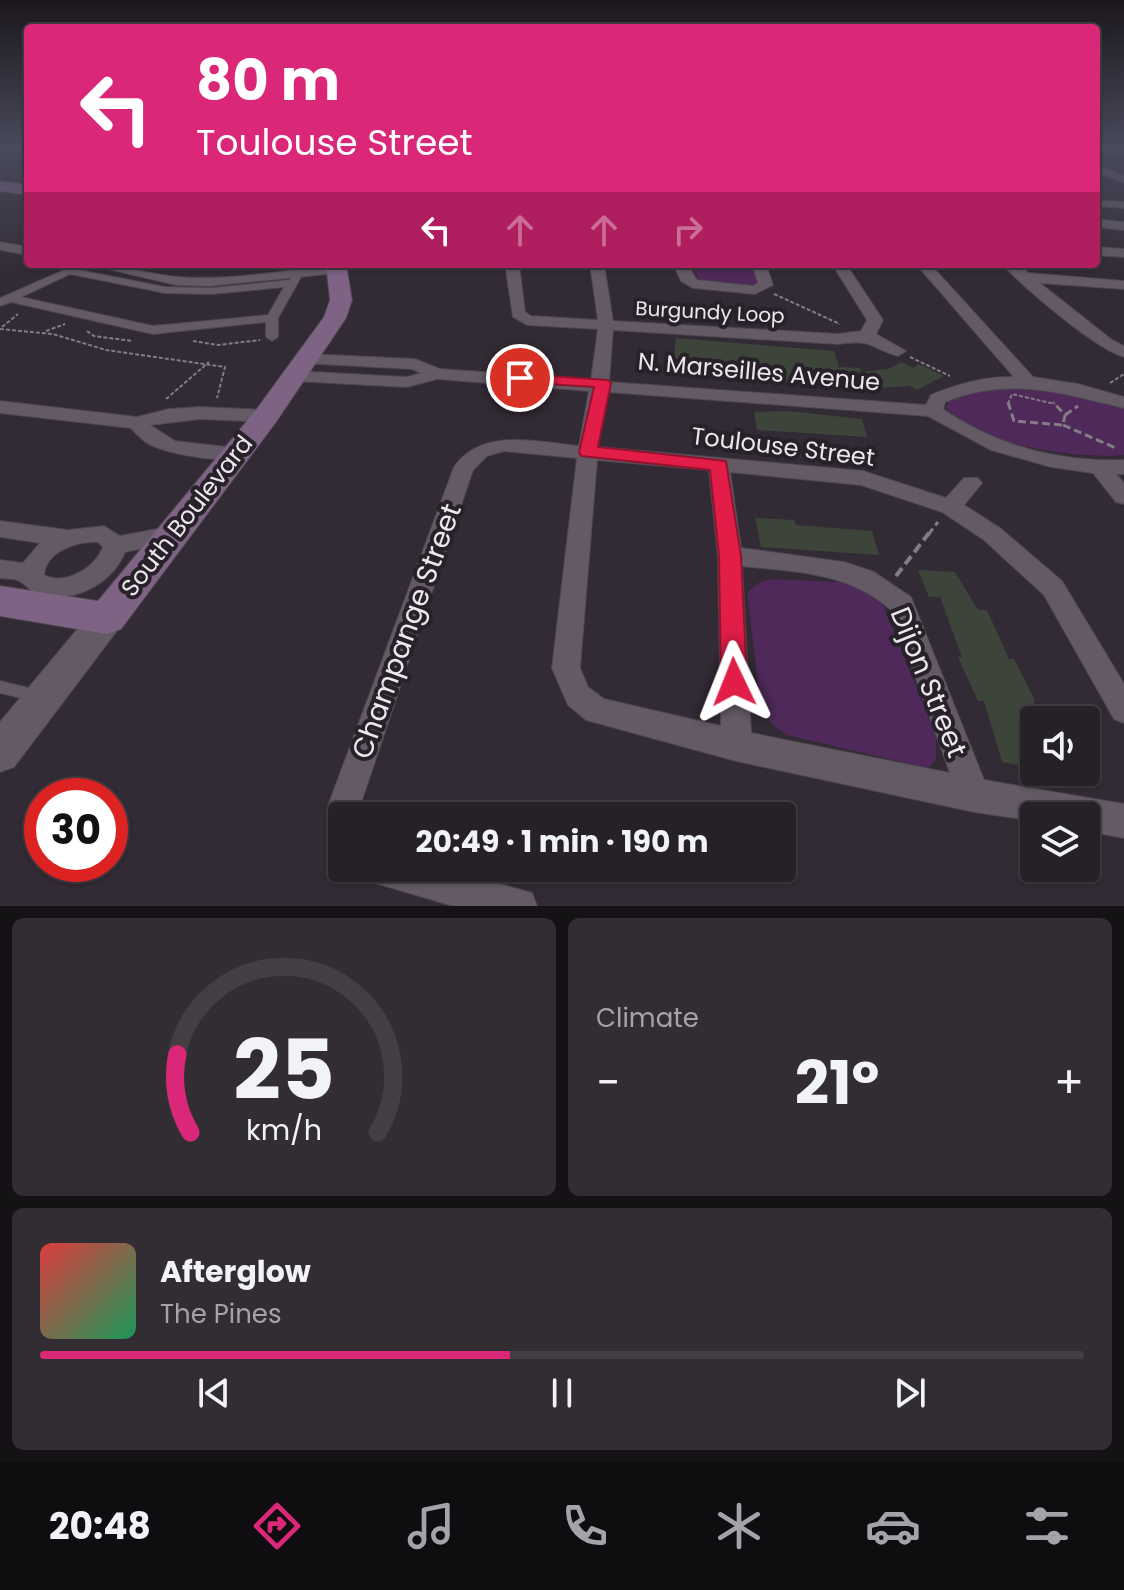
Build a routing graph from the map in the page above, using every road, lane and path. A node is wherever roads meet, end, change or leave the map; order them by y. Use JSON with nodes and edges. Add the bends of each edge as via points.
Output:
{"nodes":[{"id":1,"x":1100,"y":203,"type":"edge"},
{"id":2,"x":1124,"y":205,"type":"edge"},
{"id":3,"x":1100,"y":223,"type":"edge"},
{"id":4,"x":1124,"y":226,"type":"edge"},
{"id":5,"x":0,"y":246,"type":"edge"},
{"id":6,"x":24,"y":250,"type":"edge"},
{"id":7,"x":1100,"y":251,"type":"edge"},
{"id":8,"x":1124,"y":253,"type":"edge"},
{"id":9,"x":113,"y":268,"type":"edge"},
{"id":10,"x":334,"y":268,"type":"edge"},
{"id":11,"x":337,"y":268,"type":"edge"},
{"id":12,"x":512,"y":268,"type":"edge"},
{"id":13,"x":598,"y":268,"type":"edge"},
{"id":14,"x":682,"y":268,"type":"edge"},
{"id":15,"x":760,"y":268,"type":"edge"},
{"id":16,"x":842,"y":268,"type":"edge"},
{"id":17,"x":927,"y":268,"type":"edge"},
{"id":18,"x":1013,"y":268,"type":"edge"},
{"id":19,"x":1022,"y":277,"type":"junction"},
{"id":20,"x":295,"y":279,"type":"junction"},
{"id":21,"x":1124,"y":285,"type":"edge"},
{"id":22,"x":764,"y":289,"type":"junction"},
{"id":23,"x":5,"y":300,"type":"edge"},
{"id":24,"x":31,"y":305,"type":"junction"},
{"id":25,"x":272,"y":318,"type":"junction"},
{"id":26,"x":607,"y":326,"type":"junction"},
{"id":27,"x":0,"y":329,"type":"edge"},
{"id":28,"x":866,"y":335,"type":"junction"},
{"id":29,"x":272,"y":337,"type":"dead end"},
{"id":30,"x":898,"y":351,"type":"dead end"},
{"id":31,"x":1124,"y":352,"type":"edge"},
{"id":32,"x":209,"y":362,"type":"junction"},
{"id":33,"x":301,"y":368,"type":"junction"},
{"id":34,"x":1028,"y":382,"type":"junction"},
{"id":35,"x":603,"y":383,"type":"junction"},
{"id":36,"x":1124,"y":403,"type":"edge"},
{"id":37,"x":0,"y":407,"type":"edge"},
{"id":38,"x":933,"y":411,"type":"junction"},
{"id":39,"x":212,"y":413,"type":"junction"},
{"id":40,"x":266,"y":416,"type":"junction"},
{"id":41,"x":137,"y":423,"type":"junction"},
{"id":42,"x":1063,"y":425,"type":"junction"},
{"id":43,"x":480,"y":452,"type":"joint"},
{"id":44,"x":588,"y":452,"type":"junction"},
{"id":45,"x":1124,"y":452,"type":"edge"},
{"id":46,"x":236,"y":453,"type":"junction"},
{"id":47,"x":719,"y":465,"type":"junction"},
{"id":48,"x":1124,"y":467,"type":"edge"},
{"id":49,"x":1100,"y":469,"type":"junction"},
{"id":50,"x":971,"y":483,"type":"dead end"},
{"id":51,"x":1124,"y":497,"type":"edge"},
{"id":52,"x":950,"y":507,"type":"junction"},
{"id":53,"x":0,"y":529,"type":"edge"},
{"id":54,"x":173,"y":534,"type":"junction"},
{"id":55,"x":67,"y":538,"type":"junction"},
{"id":56,"x":115,"y":545,"type":"junction"},
{"id":57,"x":730,"y":556,"type":"junction"},
{"id":58,"x":0,"y":569,"type":"edge"},
{"id":59,"x":31,"y":573,"type":"junction"},
{"id":60,"x":76,"y":583,"type":"junction"},
{"id":61,"x":886,"y":588,"type":"junction"},
{"id":62,"x":0,"y":601,"type":"edge"},
{"id":63,"x":114,"y":608,"type":"junction"},
{"id":64,"x":0,"y":687,"type":"edge"},
{"id":65,"x":44,"y":698,"type":"junction"},
{"id":66,"x":1124,"y":710,"type":"edge"},
{"id":67,"x":736,"y":746,"type":"junction"},
{"id":68,"x":0,"y":753,"type":"edge"},
{"id":69,"x":974,"y":796,"type":"junction"},
{"id":70,"x":345,"y":802,"type":"edge"},
{"id":71,"x":1124,"y":821,"type":"edge"},
{"id":72,"x":429,"y":882,"type":"edge"},
{"id":73,"x":519,"y":906,"type":"edge"}],
"edges":[{"from":1,"to":2,"type":"street"},
{"from":3,"to":4,"type":"street"},
{"from":5,"to":6,"type":"street"},
{"from":7,"to":8,"type":"street"},
{"from":9,"to":20,"type":"street","via":[[176,281]]},
{"from":10,"to":20,"type":"street"},
{"from":11,"to":33,"type":"main road","name":"South Boulevard","via":[[341,300],[335,318]]},
{"from":12,"to":26,"type":"street","name":"Burgundy Loop","via":[[518,314],[545,323]]},
{"from":13,"to":26,"type":"street"},
{"from":14,"to":22,"type":"street","via":[[693,284],[707,288]]},
{"from":15,"to":22,"type":"street"},
{"from":16,"to":28,"type":"street","via":[[875,320]]},
{"from":17,"to":34,"type":"street"},
{"from":18,"to":19,"type":"street"},
{"from":19,"to":21,"type":"street"},
{"from":19,"to":31,"type":"street"},
{"from":20,"to":23,"type":"street","via":[[212,291],[165,290],[69,271]]},
{"from":20,"to":25,"type":"street"},
{"from":22,"to":28,"type":"path"},
{"from":23,"to":24,"type":"street"},
{"from":24,"to":25,"type":"street","via":[[153,330]]},
{"from":24,"to":27,"type":"path"},
{"from":25,"to":29,"type":"street"},
{"from":26,"to":28,"type":"street","name":"Burgundy Loop","via":[[838,339]]},
{"from":26,"to":35,"type":"street"},
{"from":27,"to":32,"type":"path","via":[[53,334],[106,350]]},
{"from":28,"to":30,"type":"street"},
{"from":32,"to":39,"type":"path","via":[[225,367]]},
{"from":32,"to":41,"type":"path"},
{"from":33,"to":35,"type":"street","name":"N. Marseilles Avenue","via":[[407,382],[437,374]]},
{"from":33,"to":40,"type":"main road","name":"South Boulevard"},
{"from":34,"to":36,"type":"street"},
{"from":34,"to":38,"type":"street","via":[[969,385],[937,399]]},
{"from":35,"to":38,"type":"street","name":"N. Marseilles Avenue"},
{"from":35,"to":44,"type":"street"},
{"from":37,"to":41,"type":"street"},
{"from":38,"to":49,"type":"street","via":[[998,445]]},
{"from":39,"to":40,"type":"street"},
{"from":39,"to":41,"type":"street"},
{"from":40,"to":46,"type":"main road","name":"South Boulevard"},
{"from":41,"to":46,"type":"street","via":[[147,437],[168,447]]},
{"from":42,"to":42,"type":"path","via":[[1065,415],[1053,402],[1012,394],[1008,403],[1014,421]]},
{"from":42,"to":45,"type":"path"},
{"from":43,"to":44,"type":"street","name":"Toulouse Street","via":[[503,445]]},
{"from":43,"to":70,"type":"street","name":"Champange Street","via":[[464,467]]},
{"from":44,"to":47,"type":"street","name":"Toulouse Street"},
{"from":44,"to":67,"type":"street","via":[[566,668],[578,696],[596,711]]},
{"from":46,"to":54,"type":"main road","name":"South Boulevard"},
{"from":47,"to":52,"type":"street","name":"Toulouse Street","via":[[863,478]]},
{"from":47,"to":57,"type":"street"},
{"from":48,"to":49,"type":"street"},
{"from":49,"to":51,"type":"street"},
{"from":50,"to":52,"type":"street"},
{"from":52,"to":61,"type":"path"},
{"from":52,"to":66,"type":"street","name":"Toulouse Street","via":[[992,534],[1053,588]]},
{"from":53,"to":55,"type":"street"},
{"from":54,"to":56,"type":"street"},
{"from":54,"to":63,"type":"main road","name":"South Boulevard"},
{"from":55,"to":56,"type":"street","via":[[93,533],[111,538]]},
{"from":55,"to":59,"type":"street","via":[[38,558]]},
{"from":56,"to":60,"type":"street","via":[[101,570]]},
{"from":57,"to":61,"type":"street","name":"Dijon Street","via":[[854,571]]},
{"from":57,"to":67,"type":"street"},
{"from":58,"to":59,"type":"street"},
{"from":59,"to":60,"type":"street","via":[[43,587]]},
{"from":60,"to":63,"type":"street"},
{"from":61,"to":69,"type":"street","name":"Dijon Street","via":[[902,604]]},
{"from":62,"to":63,"type":"main road"},
{"from":63,"to":65,"type":"street","name":"South Boulevard"},
{"from":64,"to":65,"type":"lane"},
{"from":65,"to":68,"type":"street","name":"South Boulevard"},
{"from":67,"to":69,"type":"street"},
{"from":69,"to":71,"type":"street"},
{"from":72,"to":73,"type":"street"}]}
